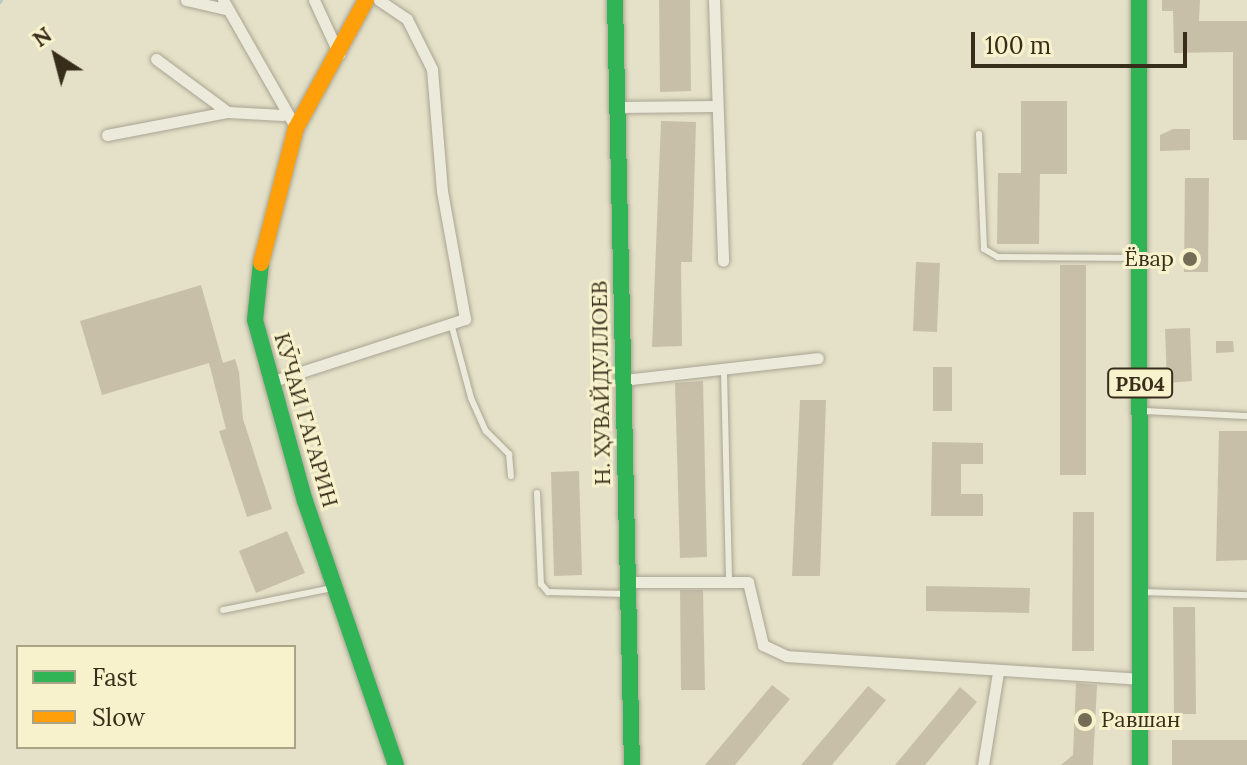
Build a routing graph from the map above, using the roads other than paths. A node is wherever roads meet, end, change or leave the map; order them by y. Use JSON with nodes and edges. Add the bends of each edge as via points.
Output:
{"nodes":[{"id":1,"x":186,"y":0,"type":"edge"},
{"id":2,"x":314,"y":0,"type":"edge"},
{"id":3,"x":366,"y":0,"type":"edge"},
{"id":4,"x":379,"y":0,"type":"edge"},
{"id":5,"x":615,"y":0,"type":"edge"},
{"id":6,"x":714,"y":0,"type":"edge"},
{"id":7,"x":1139,"y":0,"type":"edge"},
{"id":8,"x":224,"y":4,"type":"edge"},
{"id":9,"x":339,"y":54,"type":"junction"},
{"id":10,"x":156,"y":59,"type":"dead end"},
{"id":11,"x":716,"y":106,"type":"junction"},
{"id":12,"x":617,"y":107,"type":"junction"},
{"id":13,"x":228,"y":112,"type":"junction"},
{"id":14,"x":283,"y":115,"type":"junction"},
{"id":15,"x":296,"y":128,"type":"junction"},
{"id":16,"x":979,"y":134,"type":"dead end"},
{"id":17,"x":107,"y":135,"type":"dead end"},
{"id":18,"x":1140,"y":258,"type":"junction"},
{"id":19,"x":723,"y":261,"type":"dead end"},
{"id":20,"x":452,"y":327,"type":"junction"},
{"id":21,"x":818,"y":358,"type":"dead end"},
{"id":22,"x":724,"y":373,"type":"junction"},
{"id":23,"x":623,"y":380,"type":"junction"},
{"id":24,"x":270,"y":382,"type":"junction"},
{"id":25,"x":1140,"y":411,"type":"junction"},
{"id":26,"x":1247,"y":416,"type":"edge"},
{"id":27,"x":511,"y":476,"type":"dead end"},
{"id":28,"x":537,"y":493,"type":"dead end"},
{"id":29,"x":729,"y":580,"type":"junction"},
{"id":30,"x":336,"y":587,"type":"junction"},
{"id":31,"x":628,"y":588,"type":"junction"},
{"id":32,"x":1140,"y":592,"type":"junction"},
{"id":33,"x":1247,"y":595,"type":"edge"},
{"id":34,"x":223,"y":610,"type":"dead end"},
{"id":35,"x":998,"y":672,"type":"junction"},
{"id":36,"x":1140,"y":679,"type":"junction"},
{"id":37,"x":396,"y":765,"type":"edge"},
{"id":38,"x":632,"y":765,"type":"edge"},
{"id":39,"x":983,"y":765,"type":"edge"},
{"id":40,"x":1140,"y":765,"type":"edge"}],
"edges":[{"from":1,"to":8,"type":"street"},
{"from":2,"to":9,"type":"street"},
{"from":3,"to":9,"type":"street","name":"КӮЧАИ ГАГАРИН"},
{"from":4,"to":20,"type":"street","via":[[407,19],[432,69],[442,191],[466,297],[465,319]]},
{"from":5,"to":12,"type":"street","name":"Н. ҲУВАЙДУЛЛОЕВ"},
{"from":6,"to":11,"type":"street"},
{"from":7,"to":18,"type":"street","number":"РБ04"},
{"from":8,"to":14,"type":"street"},
{"from":9,"to":15,"type":"street","name":"КӮЧАИ ГАГАРИН"},
{"from":10,"to":13,"type":"street"},
{"from":11,"to":12,"type":"street"},
{"from":11,"to":19,"type":"street"},
{"from":12,"to":23,"type":"street","name":"Н. ҲУВАЙДУЛЛОЕВ"},
{"from":13,"to":14,"type":"street"},
{"from":13,"to":17,"type":"street"},
{"from":14,"to":15,"type":"street"},
{"from":15,"to":24,"type":"street","name":"КӮЧАИ ГАГАРИН","via":[[264,231],[255,320]]},
{"from":16,"to":18,"type":"lane","via":[[984,249],[998,257]]},
{"from":18,"to":25,"type":"street","number":"РБ04"},
{"from":20,"to":24,"type":"street"},
{"from":20,"to":27,"type":"lane","via":[[471,398],[486,431],[509,454]]},
{"from":21,"to":22,"type":"street"},
{"from":22,"to":23,"type":"street"},
{"from":22,"to":29,"type":"lane"},
{"from":23,"to":31,"type":"street","name":"Н. ҲУВАЙДУЛЛОЕВ"},
{"from":24,"to":30,"type":"street","name":"КӮЧАИ ГАГАРИН"},
{"from":25,"to":26,"type":"lane"},
{"from":25,"to":32,"type":"street","number":"РБ04"},
{"from":28,"to":31,"type":"lane","via":[[540,575],[548,592]]},
{"from":29,"to":31,"type":"street"},
{"from":29,"to":35,"type":"street","via":[[748,582],[763,645],[773,653]]},
{"from":30,"to":34,"type":"lane"},
{"from":30,"to":37,"type":"street","name":"КӮЧАИ ГАГАРИН"},
{"from":31,"to":38,"type":"street","name":"Н. ҲУВАЙДУЛЛОЕВ"},
{"from":32,"to":33,"type":"lane"},
{"from":32,"to":36,"type":"street","number":"РБ04"},
{"from":35,"to":36,"type":"street"},
{"from":35,"to":39,"type":"street"},
{"from":36,"to":40,"type":"street","number":"РБ04"}]}
